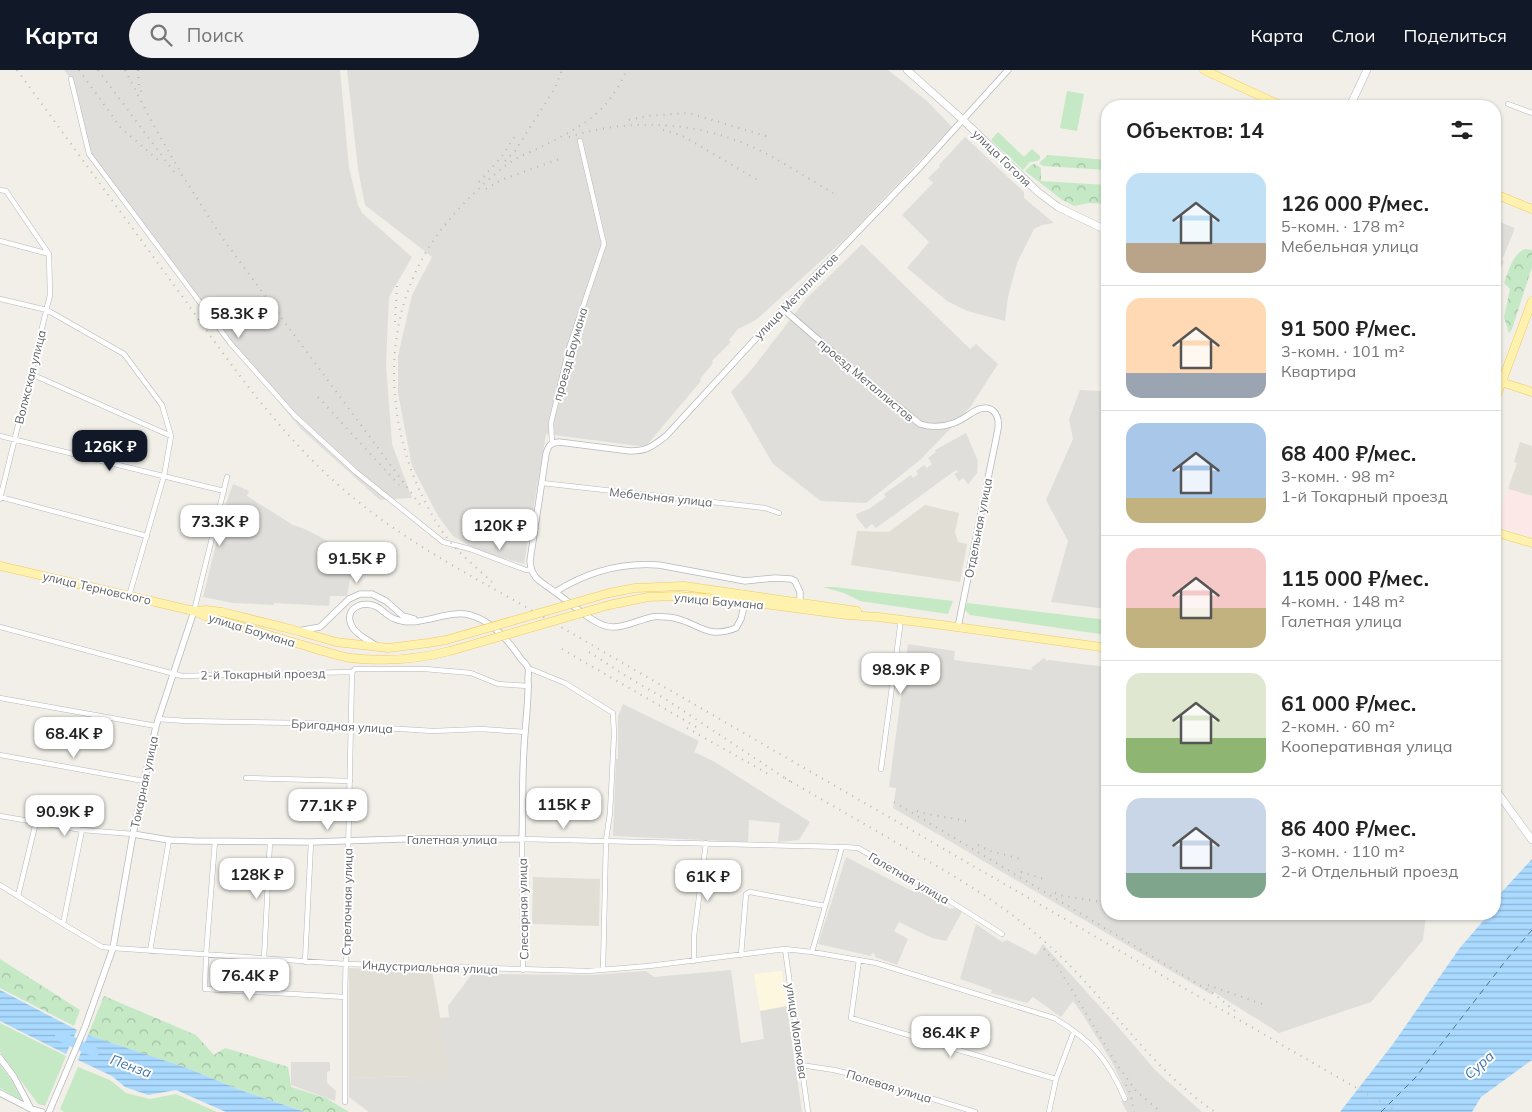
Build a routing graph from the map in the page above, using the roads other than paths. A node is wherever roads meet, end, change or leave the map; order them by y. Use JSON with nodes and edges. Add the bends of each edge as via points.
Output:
{"nodes":[{"id":1,"x":907,"y":70,"type":"edge"},
{"id":2,"x":1008,"y":70,"type":"edge"},
{"id":3,"x":1204,"y":70,"type":"edge"},
{"id":4,"x":1367,"y":70,"type":"edge"},
{"id":5,"x":71,"y":79,"type":"dead end"},
{"id":6,"x":1269,"y":100,"type":"edge"},
{"id":7,"x":1353,"y":100,"type":"edge"},
{"id":8,"x":1508,"y":104,"type":"dead end"},
{"id":9,"x":1532,"y":114,"type":"edge"},
{"id":10,"x":963,"y":120,"type":"junction"},
{"id":11,"x":580,"y":141,"type":"dead end"},
{"id":12,"x":0,"y":190,"type":"edge"},
{"id":13,"x":1501,"y":196,"type":"edge"},
{"id":14,"x":1532,"y":209,"type":"edge"},
{"id":15,"x":1101,"y":228,"type":"edge"},
{"id":16,"x":0,"y":241,"type":"edge"},
{"id":17,"x":49,"y":254,"type":"junction"},
{"id":18,"x":0,"y":299,"type":"edge"},
{"id":19,"x":1532,"y":301,"type":"edge"},
{"id":20,"x":783,"y":309,"type":"junction"},
{"id":21,"x":46,"y":310,"type":"junction"},
{"id":22,"x":31,"y":374,"type":"junction"},
{"id":23,"x":1501,"y":374,"type":"edge"},
{"id":24,"x":1501,"y":382,"type":"edge"},
{"id":25,"x":1532,"y":392,"type":"edge"},
{"id":26,"x":998,"y":429,"type":"joint"},
{"id":27,"x":0,"y":436,"type":"edge"},
{"id":28,"x":171,"y":436,"type":"junction"},
{"id":29,"x":15,"y":439,"type":"junction"},
{"id":30,"x":552,"y":443,"type":"junction"},
{"id":31,"x":164,"y":476,"type":"junction"},
{"id":32,"x":227,"y":477,"type":"dead end"},
{"id":33,"x":542,"y":484,"type":"junction"},
{"id":34,"x":224,"y":491,"type":"junction"},
{"id":35,"x":0,"y":498,"type":"edge"},
{"id":36,"x":779,"y":513,"type":"dead end"},
{"id":37,"x":1501,"y":534,"type":"edge"},
{"id":38,"x":147,"y":536,"type":"junction"},
{"id":39,"x":1532,"y":543,"type":"edge"},
{"id":40,"x":0,"y":566,"type":"edge"},
{"id":41,"x":530,"y":570,"type":"junction"},
{"id":42,"x":555,"y":592,"type":"junction"},
{"id":43,"x":129,"y":596,"type":"junction"},
{"id":44,"x":745,"y":602,"type":"junction"},
{"id":45,"x":800,"y":602,"type":"junction"},
{"id":46,"x":194,"y":611,"type":"junction"},
{"id":47,"x":878,"y":617,"type":"junction"},
{"id":48,"x":900,"y":620,"type":"junction"},
{"id":49,"x":421,"y":621,"type":"junction"},
{"id":50,"x":0,"y":627,"type":"edge"},
{"id":51,"x":958,"y":627,"type":"junction"},
{"id":52,"x":298,"y":631,"type":"junction"},
{"id":53,"x":1101,"y":647,"type":"edge"},
{"id":54,"x":380,"y":648,"type":"junction"},
{"id":55,"x":528,"y":668,"type":"junction"},
{"id":56,"x":352,"y":672,"type":"junction"},
{"id":57,"x":174,"y":673,"type":"junction"},
{"id":58,"x":529,"y":686,"type":"junction"},
{"id":59,"x":0,"y":698,"type":"edge"},
{"id":60,"x":158,"y":719,"type":"junction"},
{"id":61,"x":156,"y":726,"type":"junction"},
{"id":62,"x":351,"y":726,"type":"junction"},
{"id":63,"x":525,"y":732,"type":"junction"},
{"id":64,"x":0,"y":756,"type":"edge"},
{"id":65,"x":881,"y":769,"type":"dead end"},
{"id":66,"x":246,"y":778,"type":"dead end"},
{"id":67,"x":144,"y":781,"type":"junction"},
{"id":68,"x":350,"y":781,"type":"junction"},
{"id":69,"x":1501,"y":797,"type":"edge"},
{"id":70,"x":0,"y":816,"type":"edge"},
{"id":71,"x":36,"y":822,"type":"junction"},
{"id":72,"x":82,"y":830,"type":"junction"},
{"id":73,"x":133,"y":834,"type":"junction"},
{"id":74,"x":522,"y":839,"type":"junction"},
{"id":75,"x":169,"y":840,"type":"junction"},
{"id":76,"x":348,"y":840,"type":"junction"},
{"id":77,"x":606,"y":840,"type":"junction"},
{"id":78,"x":1532,"y":840,"type":"edge"},
{"id":79,"x":215,"y":841,"type":"junction"},
{"id":80,"x":270,"y":841,"type":"junction"},
{"id":81,"x":311,"y":842,"type":"junction"},
{"id":82,"x":706,"y":843,"type":"junction"},
{"id":83,"x":842,"y":847,"type":"junction"},
{"id":84,"x":0,"y":885,"type":"edge"},
{"id":85,"x":18,"y":896,"type":"junction"},
{"id":86,"x":825,"y":906,"type":"junction"},
{"id":87,"x":63,"y":924,"type":"junction"},
{"id":88,"x":1002,"y":934,"type":"dead end"},
{"id":89,"x":113,"y":948,"type":"junction"},
{"id":90,"x":785,"y":949,"type":"junction"},
{"id":91,"x":150,"y":951,"type":"junction"},
{"id":92,"x":812,"y":952,"type":"junction"},
{"id":93,"x":206,"y":955,"type":"junction"},
{"id":94,"x":741,"y":955,"type":"junction"},
{"id":95,"x":264,"y":959,"type":"junction"},
{"id":96,"x":859,"y":960,"type":"junction"},
{"id":97,"x":694,"y":961,"type":"junction"},
{"id":98,"x":305,"y":962,"type":"junction"},
{"id":99,"x":346,"y":964,"type":"junction"},
{"id":100,"x":524,"y":970,"type":"junction"},
{"id":101,"x":603,"y":970,"type":"junction"},
{"id":102,"x":345,"y":996,"type":"junction"},
{"id":103,"x":1074,"y":1031,"type":"junction"},
{"id":104,"x":0,"y":1058,"type":"edge"},
{"id":105,"x":801,"y":1065,"type":"junction"},
{"id":106,"x":1056,"y":1079,"type":"junction"},
{"id":107,"x":0,"y":1093,"type":"edge"},
{"id":108,"x":1125,"y":1099,"type":"dead end"},
{"id":109,"x":345,"y":1102,"type":"dead end"},
{"id":110,"x":31,"y":1109,"type":"junction"},
{"id":111,"x":42,"y":1112,"type":"edge"},
{"id":112,"x":49,"y":1112,"type":"edge"},
{"id":113,"x":808,"y":1112,"type":"edge"},
{"id":114,"x":975,"y":1112,"type":"edge"},
{"id":115,"x":1049,"y":1112,"type":"edge"}],
"edges":[{"from":1,"to":10,"type":"main road","name":"улица Гоголя"},
{"from":2,"to":10,"type":"street","name":"улица Металлистов"},
{"from":3,"to":6,"type":"main road"},
{"from":4,"to":7,"type":"main road"},
{"from":5,"to":41,"type":"street","via":[[89,154],[231,344],[294,415],[356,472],[443,542]]},
{"from":8,"to":9,"type":"street"},
{"from":10,"to":15,"type":"main road","name":"улица Гоголя","via":[[1044,197]]},
{"from":10,"to":20,"type":"street","name":"улица Металлистов"},
{"from":11,"to":30,"type":"street","name":"проезд Баумана","via":[[604,244],[569,348],[550,423]]},
{"from":12,"to":17,"type":"street","via":[[6,191]]},
{"from":13,"to":14,"type":"main road"},
{"from":16,"to":17,"type":"street"},
{"from":17,"to":21,"type":"street","name":"Волжская улица","via":[[50,295]]},
{"from":18,"to":21,"type":"street"},
{"from":19,"to":23,"type":"main road"},
{"from":20,"to":26,"type":"street","name":"проезд Металлистов","via":[[920,424],[931,427],[949,425],[977,410],[988,409],[997,414]]},
{"from":20,"to":30,"type":"street","name":"улица Металлистов","via":[[666,436],[651,447],[630,451]]},
{"from":21,"to":22,"type":"street","name":"Волжская улица"},
{"from":21,"to":28,"type":"street","via":[[124,354],[162,405]]},
{"from":22,"to":28,"type":"street"},
{"from":22,"to":29,"type":"street","name":"Волжская улица"},
{"from":24,"to":25,"type":"main road"},
{"from":26,"to":51,"type":"street","name":"Отдельная улица"},
{"from":27,"to":29,"type":"street"},
{"from":28,"to":31,"type":"street"},
{"from":29,"to":31,"type":"street"},
{"from":29,"to":35,"type":"street","name":"Волжская улица"},
{"from":30,"to":33,"type":"street","name":"проезд Баумана","via":[[546,454]]},
{"from":31,"to":34,"type":"street"},
{"from":31,"to":38,"type":"street"},
{"from":32,"to":34,"type":"street","name":"Токарная улица"},
{"from":33,"to":36,"type":"street","name":"Мебельная улица","via":[[765,508]]},
{"from":33,"to":41,"type":"street","name":"проезд Баумана"},
{"from":34,"to":46,"type":"street","name":"Токарная улица"},
{"from":35,"to":38,"type":"street"},
{"from":37,"to":39,"type":"main road"},
{"from":38,"to":43,"type":"street"},
{"from":40,"to":43,"type":"main road","name":"улица Терновского"},
{"from":41,"to":42,"type":"street"},
{"from":42,"to":44,"type":"street","via":[[608,627],[668,617],[711,632],[725,632],[736,628]]},
{"from":42,"to":45,"type":"street","via":[[606,569],[644,564],[745,581],[790,579],[795,581],[800,592]]},
{"from":43,"to":46,"type":"main road","name":"улица Терновского"},
{"from":44,"to":46,"type":"main road","name":"улица Баумана","bridge":true,"via":[[678,596],[648,597],[426,657],[374,660],[350,658]]},
{"from":44,"to":47,"type":"main road","name":"улица Баумана"},
{"from":45,"to":47,"type":"main road","name":"улица Баумана"},
{"from":45,"to":54,"type":"main road","name":"улица Баумана","bridge":true,"via":[[684,586],[635,588],[446,640]]},
{"from":46,"to":52,"type":"main road","name":"улица Баумана","via":[[222,612]]},
{"from":46,"to":57,"type":"street","name":"Токарная улица"},
{"from":47,"to":48,"type":"main road","name":"улица Баумана"},
{"from":48,"to":51,"type":"main road","name":"улица Баумана"},
{"from":48,"to":65,"type":"street"},
{"from":49,"to":52,"type":"street","via":[[403,616],[372,594],[360,594],[349,599],[320,627]]},
{"from":49,"to":54,"type":"street","via":[[395,619],[370,604],[354,607],[349,619],[354,630]]},
{"from":49,"to":55,"type":"street","via":[[453,614],[469,615],[484,621],[501,633]]},
{"from":50,"to":57,"type":"street","name":"2-й Токарный проезд"},
{"from":51,"to":53,"type":"main road","name":"улица Баумана"},
{"from":52,"to":54,"type":"main road","name":"улица Баумана","via":[[336,642]]},
{"from":55,"to":58,"type":"street","name":"Слесарная улица"},
{"from":55,"to":77,"type":"street","via":[[564,683],[613,713],[610,813]]},
{"from":56,"to":57,"type":"street","name":"2-й Токарный проезд","via":[[182,676]]},
{"from":56,"to":58,"type":"street","name":"2-й Токарный проезд","via":[[355,669],[425,669],[471,673],[498,684]]},
{"from":56,"to":62,"type":"street","name":"Стрелочная улица"},
{"from":57,"to":60,"type":"street","name":"Токарная улица"},
{"from":58,"to":63,"type":"street","name":"Слесарная улица"},
{"from":59,"to":61,"type":"street"},
{"from":60,"to":61,"type":"street","name":"Токарная улица"},
{"from":60,"to":62,"type":"street","name":"Бригадная улица"},
{"from":61,"to":67,"type":"street","name":"Токарная улица"},
{"from":62,"to":63,"type":"street","name":"Бригадная улица"},
{"from":62,"to":68,"type":"street","name":"Стрелочная улица"},
{"from":63,"to":74,"type":"street","name":"Слесарная улица"},
{"from":64,"to":67,"type":"street"},
{"from":66,"to":68,"type":"street"},
{"from":67,"to":73,"type":"street","name":"Токарная улица"},
{"from":68,"to":76,"type":"street","name":"Стрелочная улица"},
{"from":69,"to":78,"type":"main road"},
{"from":70,"to":71,"type":"street","name":"Галетная улица"},
{"from":71,"to":72,"type":"street","name":"Галетная улица"},
{"from":71,"to":85,"type":"street"},
{"from":72,"to":73,"type":"street","name":"Галетная улица"},
{"from":72,"to":87,"type":"street"},
{"from":73,"to":75,"type":"street","name":"Галетная улица"},
{"from":73,"to":89,"type":"street","name":"Токарная улица"},
{"from":74,"to":76,"type":"street","name":"Галетная улица"},
{"from":74,"to":77,"type":"street","name":"Галетная улица"},
{"from":74,"to":100,"type":"street","name":"Слесарная улица"},
{"from":75,"to":79,"type":"street","name":"Галетная улица"},
{"from":75,"to":91,"type":"street"},
{"from":76,"to":81,"type":"street","name":"Галетная улица"},
{"from":76,"to":99,"type":"street","name":"Стрелочная улица"},
{"from":77,"to":82,"type":"street","name":"Галетная улица"},
{"from":77,"to":101,"type":"street"},
{"from":79,"to":80,"type":"street","name":"Галетная улица"},
{"from":79,"to":93,"type":"street"},
{"from":80,"to":81,"type":"street","name":"Галетная улица"},
{"from":80,"to":95,"type":"street"},
{"from":81,"to":98,"type":"street"},
{"from":82,"to":83,"type":"street","name":"Галетная улица"},
{"from":82,"to":97,"type":"street","via":[[694,936]]},
{"from":83,"to":86,"type":"street"},
{"from":83,"to":88,"type":"street","name":"Галетная улица","via":[[858,848]]},
{"from":84,"to":85,"type":"street","name":"Индустриальная улица"},
{"from":85,"to":87,"type":"street","name":"Индустриальная улица"},
{"from":86,"to":92,"type":"street"},
{"from":86,"to":94,"type":"street","via":[[750,892],[746,894]]},
{"from":87,"to":89,"type":"street","name":"Индустриальная улица","via":[[102,947]]},
{"from":89,"to":91,"type":"street","name":"Индустриальная улица"},
{"from":89,"to":112,"type":"street","name":"Токарная улица","via":[[85,1027]]},
{"from":90,"to":92,"type":"street","name":"Индустриальная улица"},
{"from":90,"to":94,"type":"street","name":"Индустриальная улица"},
{"from":90,"to":105,"type":"street","name":"улица Молокова"},
{"from":91,"to":93,"type":"street","name":"Индустриальная улица"},
{"from":92,"to":96,"type":"street","name":"Индустриальная улица"},
{"from":93,"to":95,"type":"street","name":"Индустриальная улица"},
{"from":93,"to":102,"type":"street","via":[[205,989]]},
{"from":94,"to":97,"type":"street","name":"Индустриальная улица"},
{"from":95,"to":98,"type":"street","name":"Индустриальная улица"},
{"from":96,"to":103,"type":"street","name":"Индустриальная улица","via":[[1030,1010],[1054,1018]]},
{"from":96,"to":106,"type":"street","via":[[852,1018]]},
{"from":97,"to":101,"type":"street","name":"Индустриальная улица"},
{"from":98,"to":99,"type":"street","name":"Индустриальная улица"},
{"from":99,"to":100,"type":"street","name":"Индустриальная улица"},
{"from":99,"to":102,"type":"street","name":"Стрелочная улица"},
{"from":100,"to":101,"type":"street","name":"Индустриальная улица"},
{"from":102,"to":109,"type":"street","name":"Стрелочная улица"},
{"from":103,"to":106,"type":"street"},
{"from":103,"to":108,"type":"street","name":"Индустриальная улица","via":[[1102,1056]]},
{"from":104,"to":110,"type":"street"},
{"from":105,"to":113,"type":"street","name":"улица Молокова"},
{"from":105,"to":114,"type":"street","name":"Полевая улица","via":[[855,1075]]},
{"from":106,"to":115,"type":"street"},
{"from":107,"to":110,"type":"street"},
{"from":110,"to":111,"type":"street"}]}
